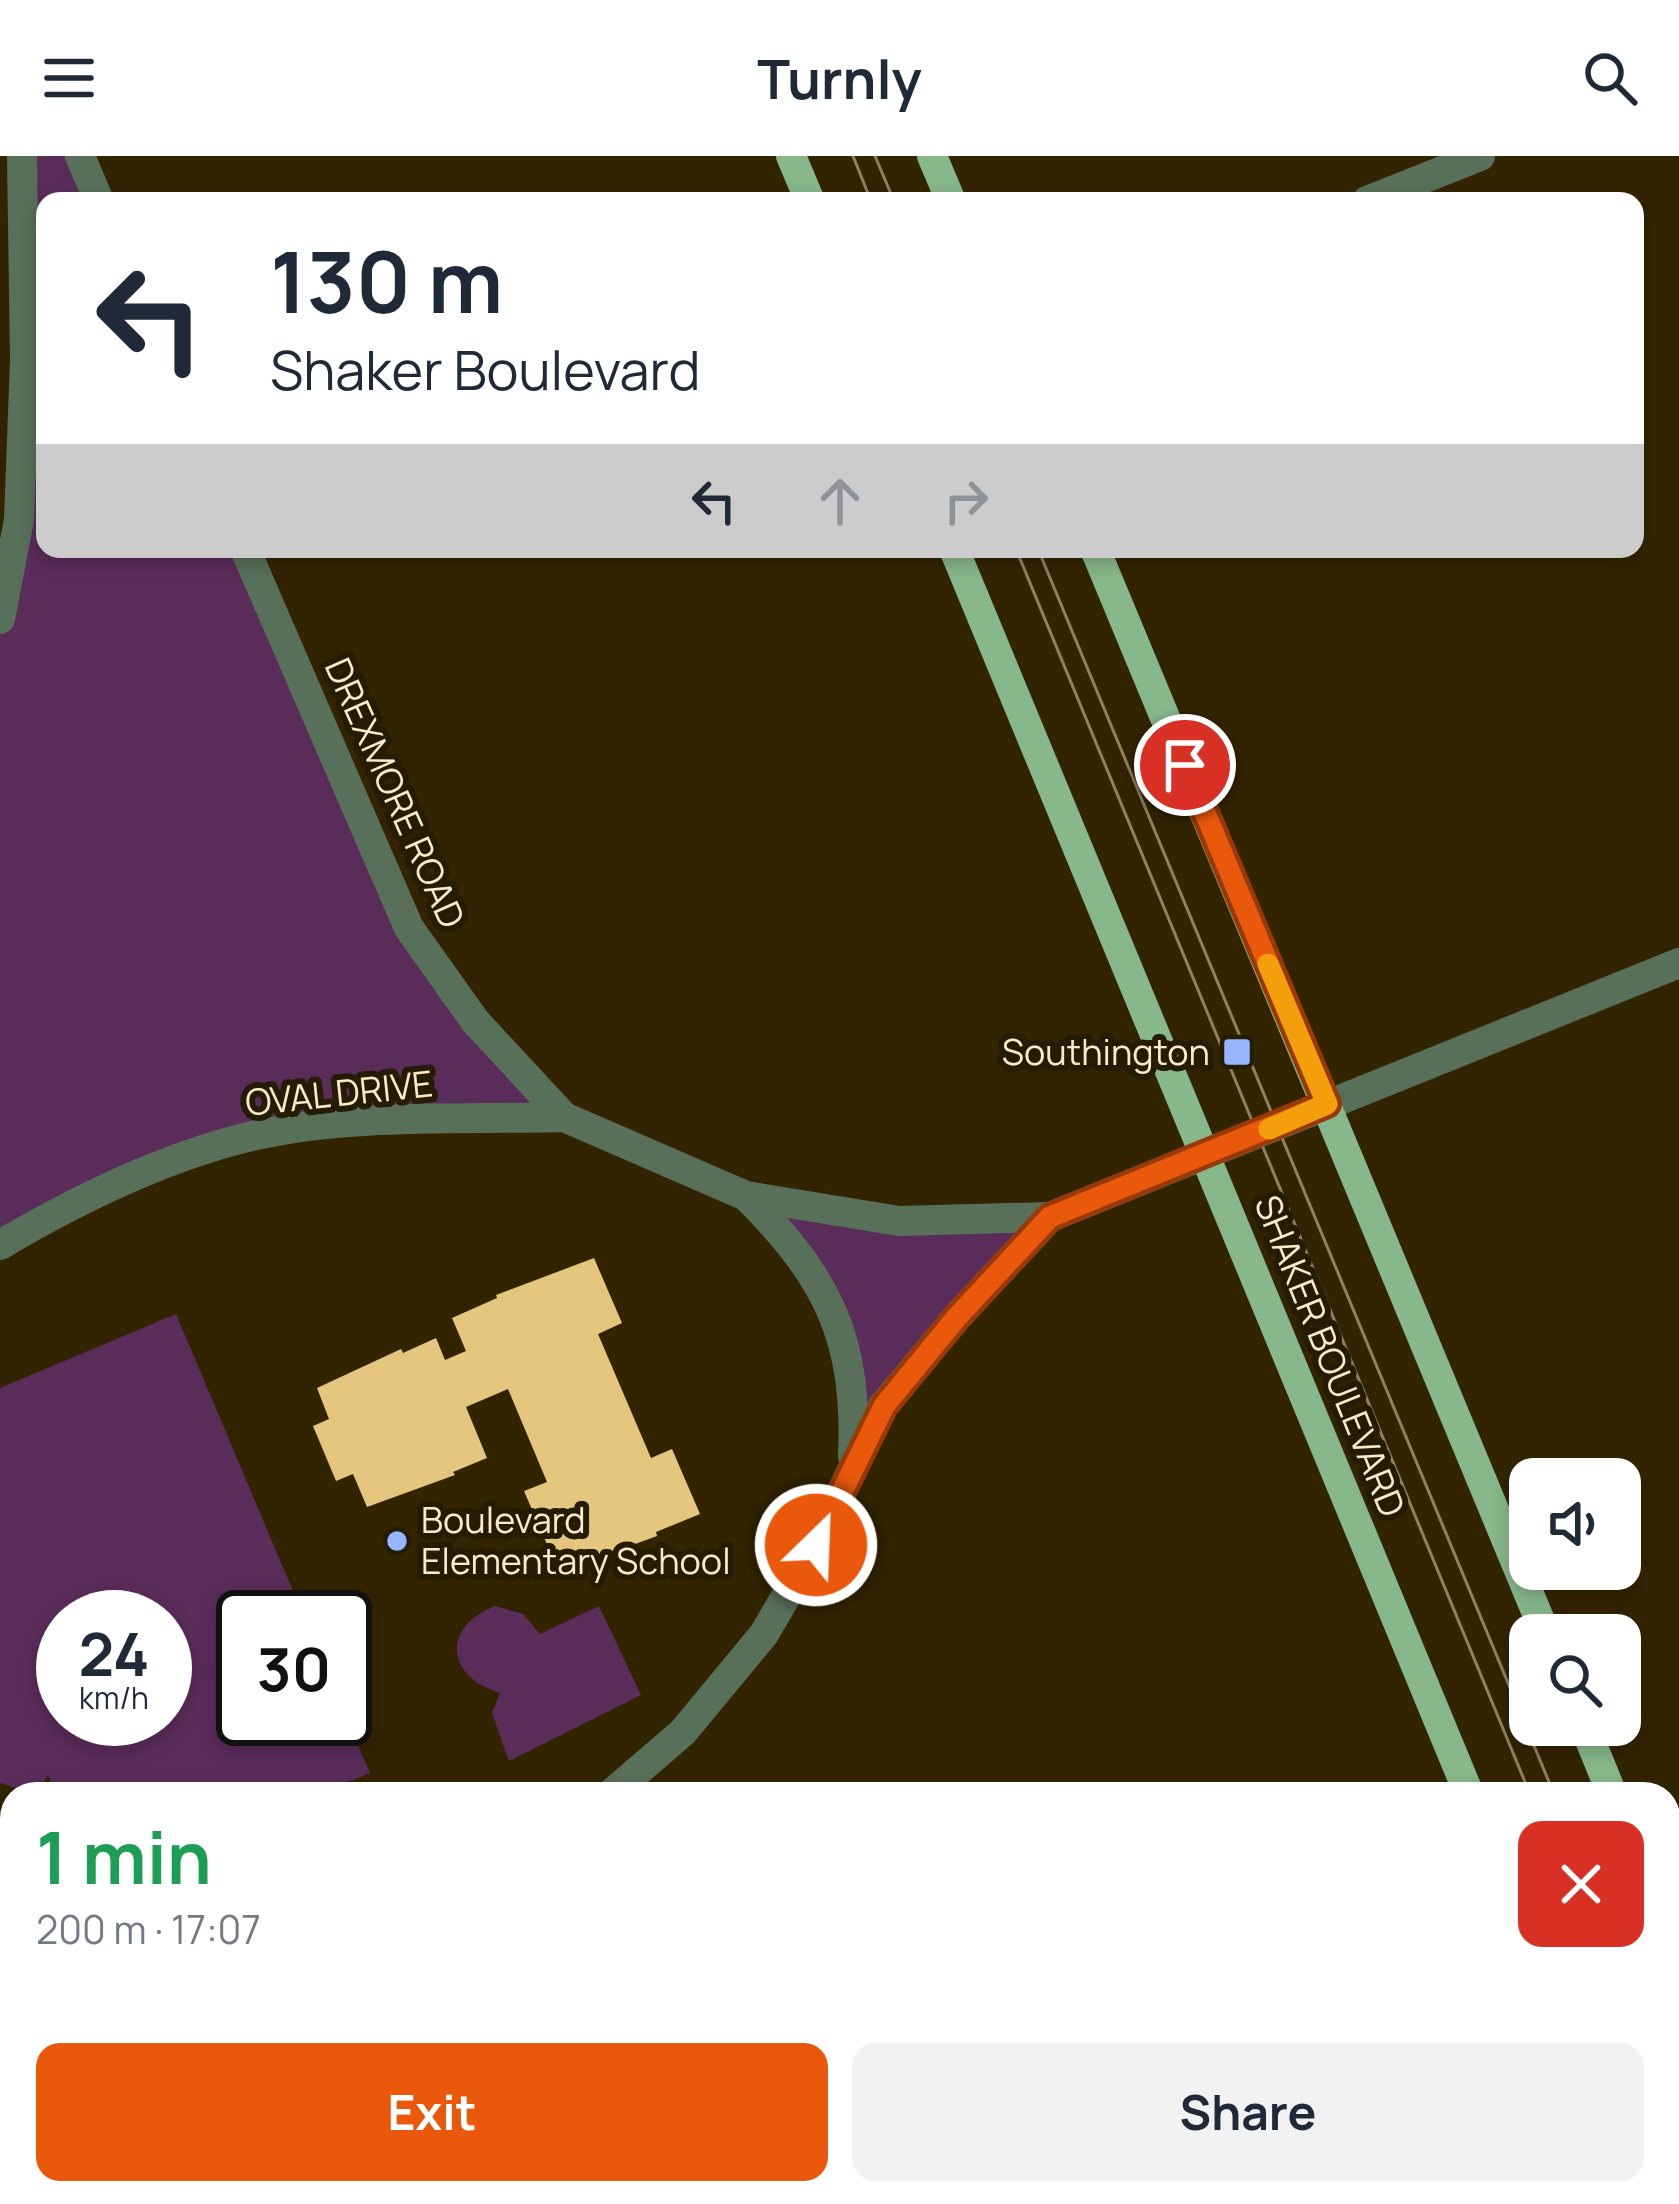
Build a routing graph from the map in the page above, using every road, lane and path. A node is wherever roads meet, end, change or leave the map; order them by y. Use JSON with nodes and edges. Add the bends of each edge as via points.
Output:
{"nodes":[{"id":1,"x":22,"y":156,"type":"edge"},
{"id":2,"x":80,"y":156,"type":"edge"},
{"id":3,"x":791,"y":156,"type":"edge"},
{"id":4,"x":932,"y":156,"type":"edge"},
{"id":5,"x":1480,"y":156,"type":"edge"},
{"id":6,"x":95,"y":192,"type":"edge"},
{"id":7,"x":806,"y":192,"type":"edge"},
{"id":8,"x":947,"y":192,"type":"edge"},
{"id":9,"x":1389,"y":192,"type":"edge"},
{"id":10,"x":249,"y":558,"type":"edge"},
{"id":11,"x":958,"y":558,"type":"edge"},
{"id":12,"x":1099,"y":558,"type":"edge"},
{"id":13,"x":0,"y":619,"type":"edge"},
{"id":14,"x":1679,"y":963,"type":"edge"},
{"id":15,"x":1327,"y":1104,"type":"junction"},
{"id":16,"x":564,"y":1118,"type":"junction"},
{"id":17,"x":1205,"y":1156,"type":"junction"},
{"id":18,"x":746,"y":1196,"type":"junction"},
{"id":19,"x":1050,"y":1217,"type":"junction"},
{"id":20,"x":0,"y":1245,"type":"edge"},
{"id":21,"x":852,"y":1466,"type":"junction"},
{"id":22,"x":1537,"y":1614,"type":"edge"},
{"id":23,"x":1593,"y":1746,"type":"edge"},
{"id":24,"x":625,"y":1782,"type":"edge"},
{"id":25,"x":1463,"y":1782,"type":"edge"},
{"id":26,"x":1607,"y":1782,"type":"edge"}],
"edges":[{"from":1,"to":13,"type":"street","via":[[19,520]]},
{"from":2,"to":6,"type":"street"},
{"from":3,"to":7,"type":"main road"},
{"from":4,"to":8,"type":"main road"},
{"from":5,"to":9,"type":"street"},
{"from":10,"to":16,"type":"street","name":"DREXMORE ROAD","via":[[409,928],[475,1021]]},
{"from":11,"to":17,"type":"main road","name":"SHAKER BOULEVARD"},
{"from":12,"to":15,"type":"main road"},
{"from":14,"to":15,"type":"street"},
{"from":15,"to":17,"type":"street"},
{"from":15,"to":22,"type":"main road"},
{"from":16,"to":18,"type":"street","name":"DREXMORE ROAD"},
{"from":16,"to":20,"type":"street","name":"OVAL DRIVE","via":[[404,1121],[252,1136],[171,1160]]},
{"from":17,"to":19,"type":"street"},
{"from":17,"to":25,"type":"main road","name":"SHAKER BOULEVARD"},
{"from":18,"to":19,"type":"street","name":"DREXMORE ROAD","via":[[899,1221]]},
{"from":18,"to":21,"type":"street","name":"DREXMORE ROAD","via":[[828,1296],[852,1370]]},
{"from":19,"to":21,"type":"street","via":[[884,1406]]},
{"from":21,"to":24,"type":"street","via":[[764,1634],[683,1732]]},
{"from":23,"to":26,"type":"main road"}]}
